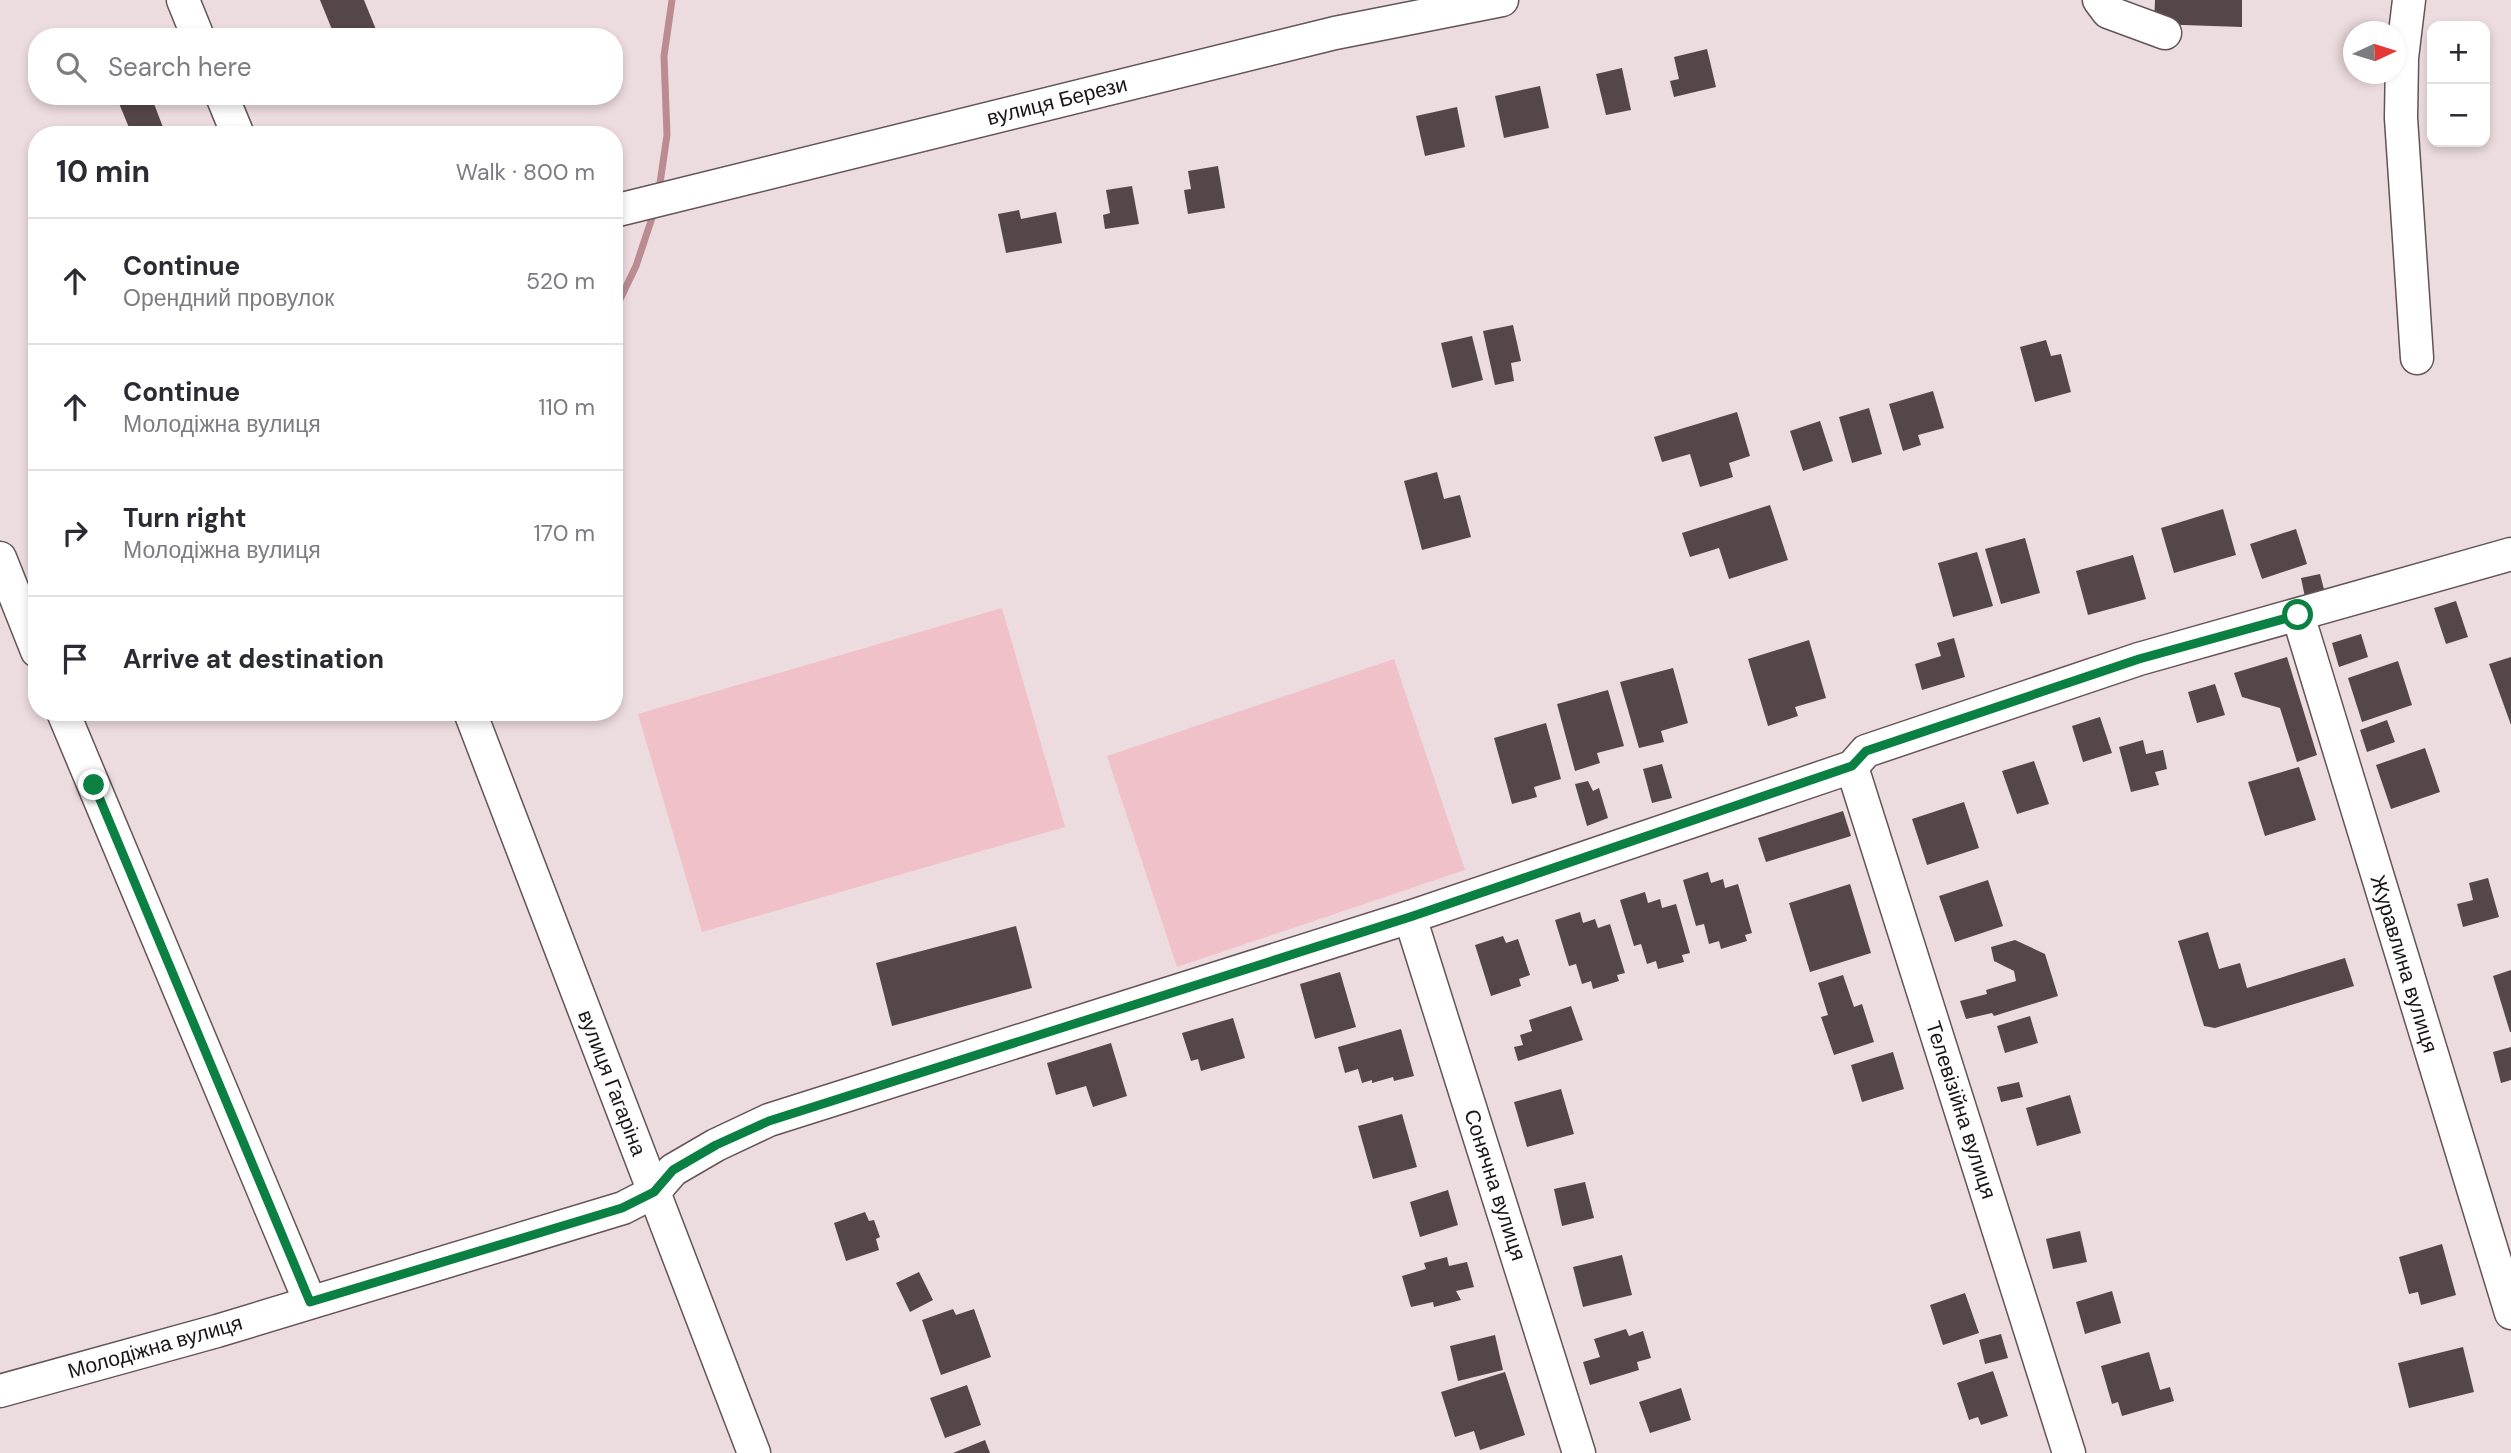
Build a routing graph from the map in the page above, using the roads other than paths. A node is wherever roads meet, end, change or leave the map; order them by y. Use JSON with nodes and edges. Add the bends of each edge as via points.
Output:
{"nodes":[{"id":1,"x":183,"y":0,"type":"edge"},
{"id":2,"x":1502,"y":0,"type":"edge"},
{"id":3,"x":2099,"y":0,"type":"edge"},
{"id":4,"x":2409,"y":0,"type":"edge"},
{"id":5,"x":194,"y":28,"type":"edge"},
{"id":6,"x":2165,"y":33,"type":"dead end"},
{"id":7,"x":226,"y":105,"type":"edge"},
{"id":8,"x":234,"y":126,"type":"edge"},
{"id":9,"x":628,"y":208,"type":"edge"},
{"id":10,"x":2417,"y":358,"type":"dead end"},
{"id":11,"x":2511,"y":554,"type":"edge"},
{"id":12,"x":0,"y":558,"type":"edge"},
{"id":13,"x":2298,"y":615,"type":"junction"},
{"id":14,"x":28,"y":628,"type":"edge"},
{"id":15,"x":67,"y":721,"type":"edge"},
{"id":16,"x":473,"y":721,"type":"edge"},
{"id":17,"x":1852,"y":766,"type":"junction"},
{"id":18,"x":1410,"y":917,"type":"junction"},
{"id":19,"x":654,"y":1192,"type":"junction"},
{"id":20,"x":310,"y":1302,"type":"junction"},
{"id":21,"x":2511,"y":1313,"type":"edge"},
{"id":22,"x":0,"y":1391,"type":"edge"},
{"id":23,"x":754,"y":1453,"type":"edge"},
{"id":24,"x":1579,"y":1453,"type":"edge"},
{"id":25,"x":2069,"y":1453,"type":"edge"}],
"edges":[{"from":1,"to":5,"type":"street"},
{"from":2,"to":9,"type":"street","name":"вулиця Берези","via":[[1321,37]]},
{"from":3,"to":6,"type":"street","via":[[2108,12]]},
{"from":4,"to":10,"type":"street","via":[[2401,118]]},
{"from":7,"to":8,"type":"street"},
{"from":11,"to":13,"type":"street","name":"Молодіжна вулиця"},
{"from":12,"to":14,"type":"street"},
{"from":13,"to":17,"type":"street","name":"Молодіжна вулиця","via":[[2139,659],[1866,751]]},
{"from":13,"to":21,"type":"street","name":"Журавлина вулиця"},
{"from":15,"to":20,"type":"street"},
{"from":16,"to":19,"type":"street","name":"вулиця Гагаріна"},
{"from":17,"to":18,"type":"street","name":"Молодіжна вулиця"},
{"from":17,"to":25,"type":"street","name":"Телевізійна вулиця"},
{"from":18,"to":19,"type":"street","name":"Молодіжна вулиця","via":[[769,1121],[673,1170]]},
{"from":18,"to":24,"type":"street","name":"Сонячна вулиця"},
{"from":19,"to":20,"type":"street","name":"Молодіжна вулиця","via":[[622,1208]]},
{"from":19,"to":23,"type":"street","name":"вулиця Гагаріна"},
{"from":20,"to":22,"type":"street","name":"Молодіжна вулиця"}]}
